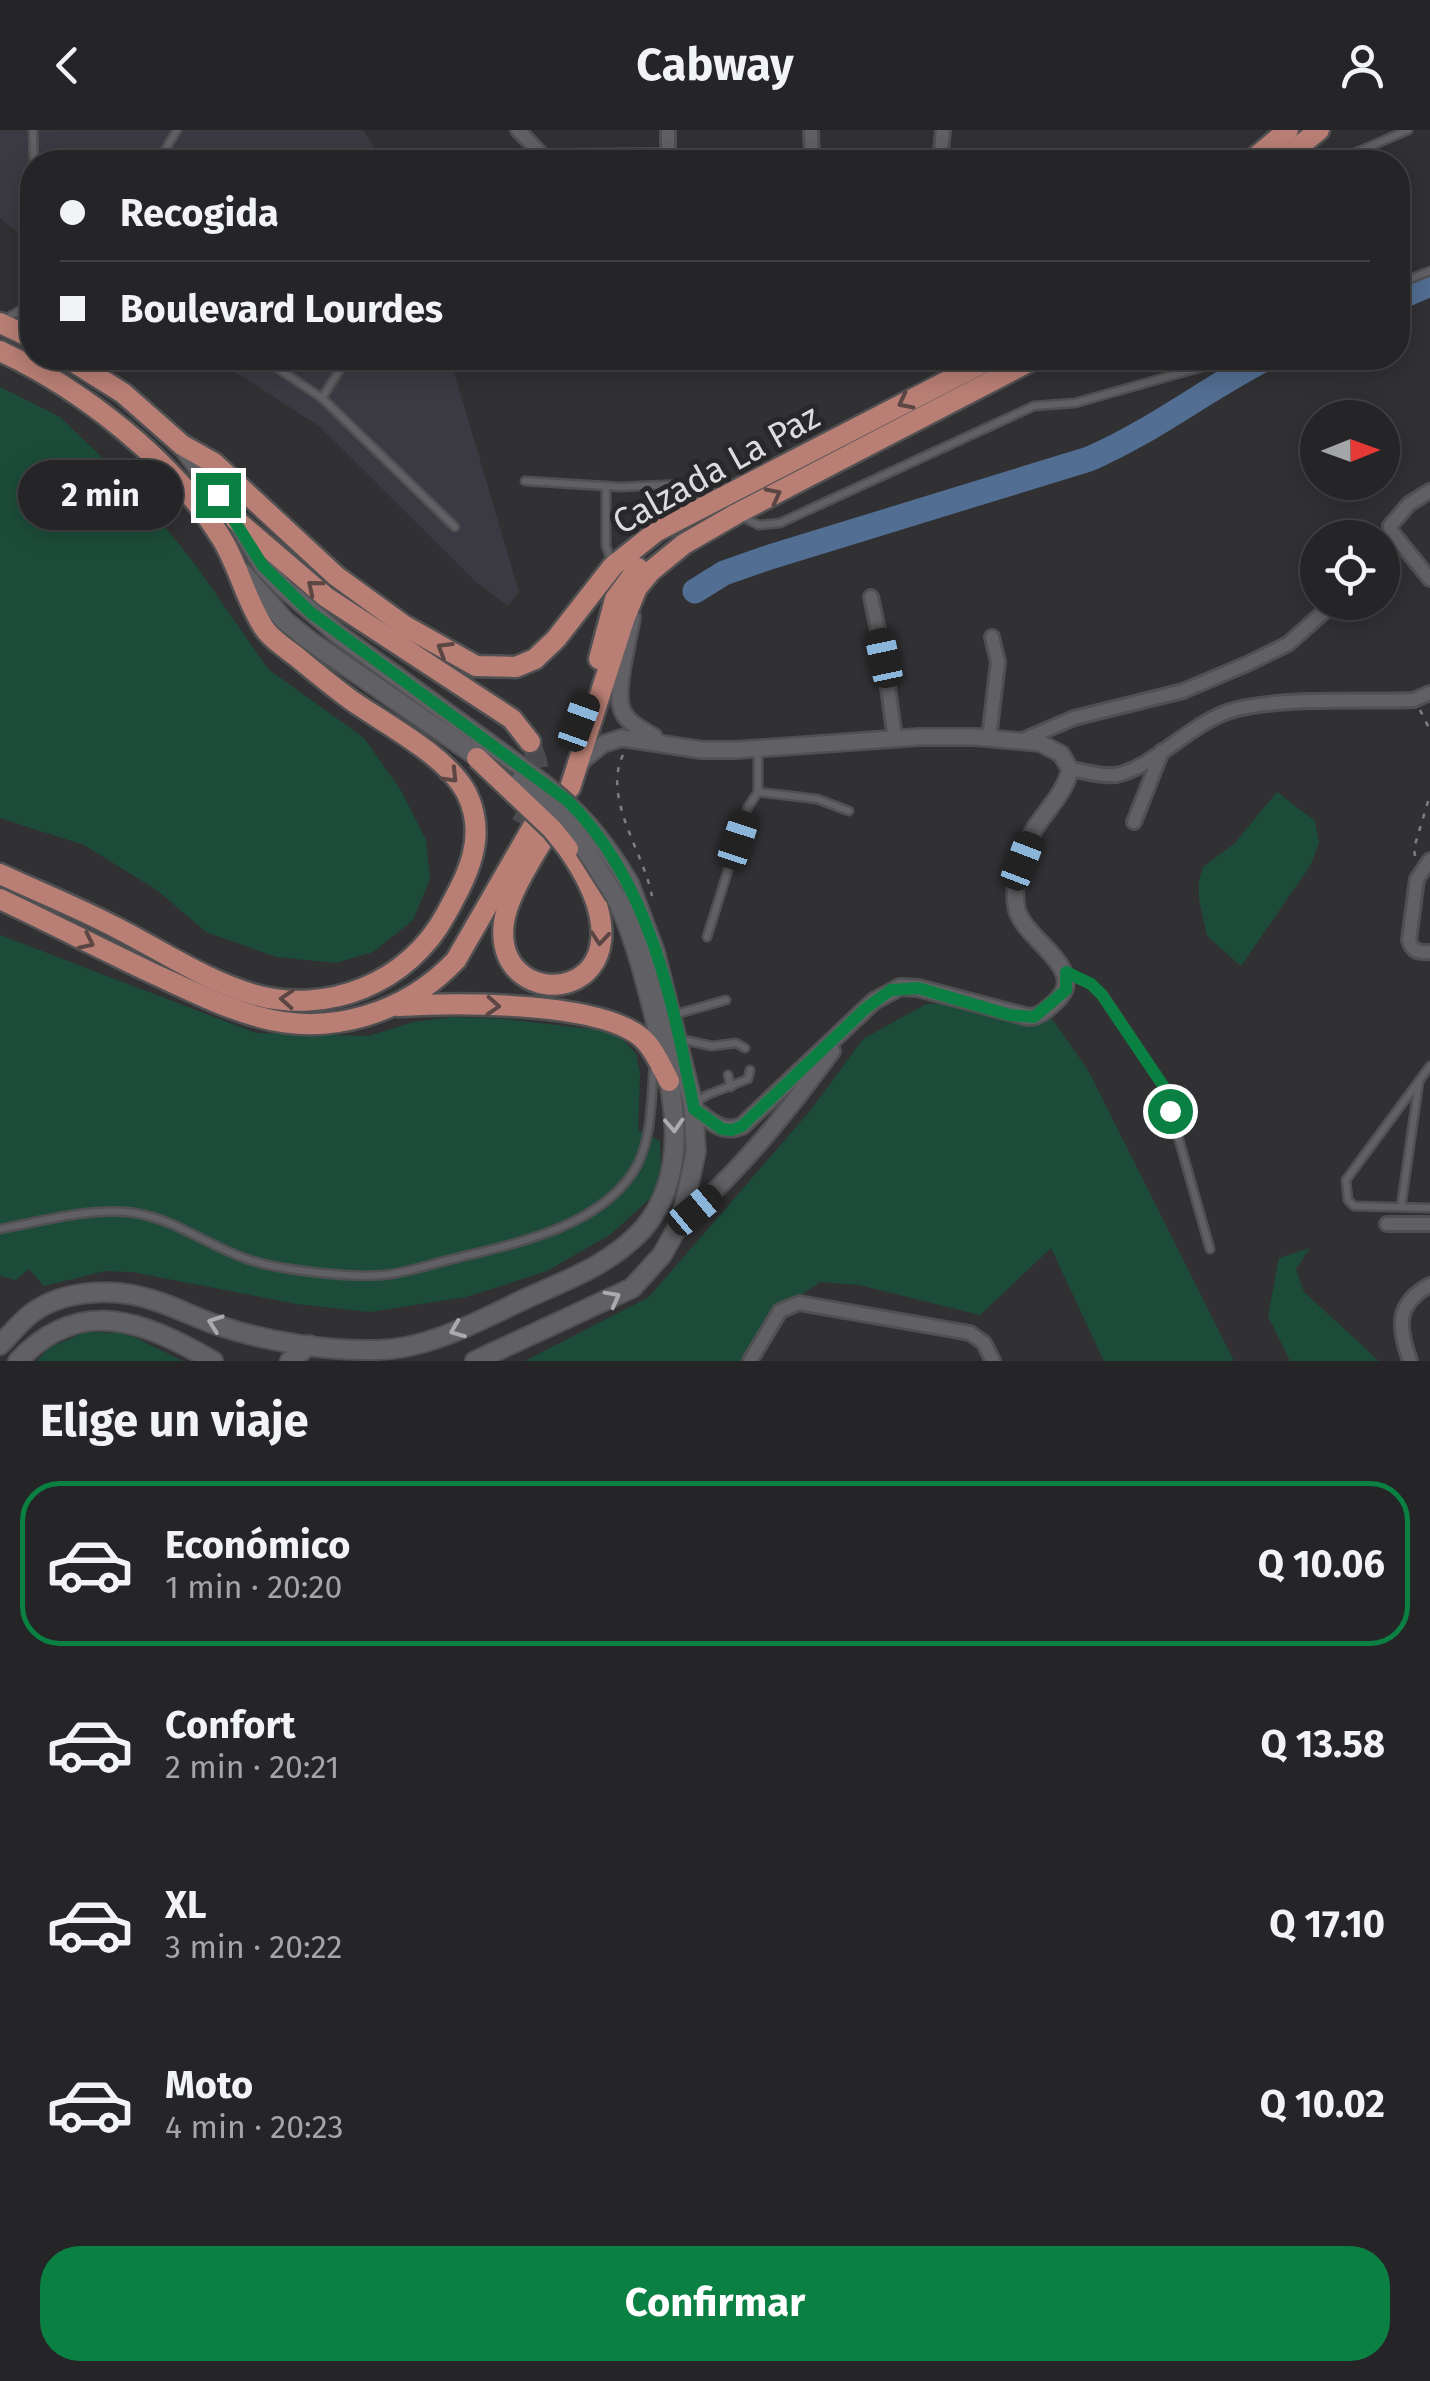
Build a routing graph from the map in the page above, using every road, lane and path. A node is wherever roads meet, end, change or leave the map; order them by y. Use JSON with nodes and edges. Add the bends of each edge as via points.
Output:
{"nodes":[{"id":1,"x":518,"y":130,"type":"edge"},
{"id":2,"x":1288,"y":130,"type":"edge"},
{"id":3,"x":1319,"y":130,"type":"edge"},
{"id":4,"x":1408,"y":130,"type":"edge"},
{"id":5,"x":535,"y":150,"type":"edge"},
{"id":6,"x":1264,"y":150,"type":"edge"},
{"id":7,"x":1295,"y":150,"type":"edge"},
{"id":8,"x":1362,"y":150,"type":"edge"},
{"id":9,"x":38,"y":370,"type":"edge"},
{"id":10,"x":87,"y":370,"type":"edge"},
{"id":11,"x":280,"y":370,"type":"edge"},
{"id":12,"x":340,"y":370,"type":"edge"},
{"id":13,"x":969,"y":370,"type":"edge"},
{"id":14,"x":1013,"y":370,"type":"edge"},
{"id":15,"x":1192,"y":370,"type":"edge"},
{"id":16,"x":322,"y":398,"type":"junction"},
{"id":17,"x":182,"y":445,"type":"junction"},
{"id":18,"x":525,"y":481,"type":"dead end"},
{"id":19,"x":606,"y":486,"type":"junction"},
{"id":20,"x":1430,"y":491,"type":"edge"},
{"id":21,"x":716,"y":500,"type":"junction"},
{"id":22,"x":736,"y":514,"type":"junction"},
{"id":23,"x":236,"y":520,"type":"junction"},
{"id":24,"x":456,"y":527,"type":"dead end"},
{"id":25,"x":673,"y":552,"type":"junction"},
{"id":26,"x":232,"y":558,"type":"junction"},
{"id":27,"x":607,"y":572,"type":"junction"},
{"id":28,"x":1430,"y":579,"type":"edge"},
{"id":29,"x":637,"y":588,"type":"junction"},
{"id":30,"x":871,"y":596,"type":"dead end"},
{"id":31,"x":1315,"y":620,"type":"edge"},
{"id":32,"x":992,"y":637,"type":"dead end"},
{"id":33,"x":1430,"y":694,"type":"edge"},
{"id":34,"x":1414,"y":700,"type":"junction"},
{"id":35,"x":1430,"y":730,"type":"edge"},
{"id":36,"x":632,"y":738,"type":"junction"},
{"id":37,"x":989,"y":738,"type":"junction"},
{"id":38,"x":895,"y":739,"type":"junction"},
{"id":39,"x":1025,"y":739,"type":"junction"},
{"id":40,"x":530,"y":742,"type":"tunnel mouth"},
{"id":41,"x":666,"y":744,"type":"junction"},
{"id":42,"x":1163,"y":748,"type":"junction"},
{"id":43,"x":758,"y":749,"type":"junction"},
{"id":44,"x":484,"y":751,"type":"junction"},
{"id":45,"x":578,"y":763,"type":"junction"},
{"id":46,"x":1070,"y":769,"type":"junction"},
{"id":47,"x":758,"y":792,"type":"junction"},
{"id":48,"x":1430,"y":794,"type":"edge"},
{"id":49,"x":849,"y":811,"type":"dead end"},
{"id":50,"x":1134,"y":822,"type":"dead end"},
{"id":51,"x":1430,"y":860,"type":"edge"},
{"id":52,"x":0,"y":874,"type":"edge"},
{"id":53,"x":1418,"y":879,"type":"junction"},
{"id":54,"x":622,"y":890,"type":"junction"},
{"id":55,"x":0,"y":899,"type":"edge"},
{"id":56,"x":645,"y":920,"type":"junction"},
{"id":57,"x":707,"y":937,"type":"dead end"},
{"id":58,"x":1430,"y":952,"type":"edge"},
{"id":59,"x":1066,"y":972,"type":"junction"},
{"id":60,"x":726,"y":1000,"type":"dead end"},
{"id":61,"x":396,"y":1006,"type":"junction"},
{"id":62,"x":672,"y":1016,"type":"junction"},
{"id":63,"x":855,"y":1020,"type":"junction"},
{"id":64,"x":678,"y":1039,"type":"junction"},
{"id":65,"x":745,"y":1048,"type":"dead end"},
{"id":66,"x":655,"y":1054,"type":"junction"},
{"id":67,"x":1430,"y":1066,"type":"edge"},
{"id":68,"x":750,"y":1070,"type":"dead end"},
{"id":69,"x":728,"y":1075,"type":"dead end"},
{"id":70,"x":669,"y":1081,"type":"junction"},
{"id":71,"x":1419,"y":1081,"type":"junction"},
{"id":72,"x":730,"y":1087,"type":"junction"},
{"id":73,"x":694,"y":1107,"type":"junction"},
{"id":74,"x":1401,"y":1207,"type":"junction"},
{"id":75,"x":1430,"y":1208,"type":"edge"},
{"id":76,"x":682,"y":1221,"type":"junction"},
{"id":77,"x":1386,"y":1224,"type":"dead end"},
{"id":78,"x":1430,"y":1224,"type":"edge"},
{"id":79,"x":0,"y":1229,"type":"edge"},
{"id":80,"x":1210,"y":1249,"type":"dead end"},
{"id":81,"x":1430,"y":1286,"type":"edge"},
{"id":82,"x":0,"y":1345,"type":"edge"},
{"id":83,"x":309,"y":1345,"type":"junction"},
{"id":84,"x":18,"y":1361,"type":"edge"},
{"id":85,"x":214,"y":1361,"type":"edge"},
{"id":86,"x":290,"y":1361,"type":"edge"},
{"id":87,"x":474,"y":1361,"type":"edge"},
{"id":88,"x":750,"y":1361,"type":"edge"},
{"id":89,"x":993,"y":1361,"type":"edge"},
{"id":90,"x":1410,"y":1361,"type":"edge"}],
"edges":[{"from":1,"to":5,"type":"street"},
{"from":2,"to":6,"type":"main road"},
{"from":3,"to":7,"type":"main road"},
{"from":4,"to":8,"type":"lane"},
{"from":9,"to":26,"type":"main road","via":[[186,488]]},
{"from":10,"to":17,"type":"main road","name":"Calzada La Paz"},
{"from":11,"to":16,"type":"lane"},
{"from":12,"to":16,"type":"lane"},
{"from":13,"to":21,"type":"main road","name":"Calzada La Paz","one_way":true},
{"from":22,"to":14,"type":"main road","name":"Calzada La Paz","one_way":true},
{"from":15,"to":22,"type":"lane","via":[[1075,403],[1034,406],[780,524],[759,525]]},
{"from":16,"to":24,"type":"lane"},
{"from":17,"to":23,"type":"main road"},
{"from":27,"to":17,"type":"main road","name":"Calzada La Paz","one_way":true,"via":[[536,659],[476,666],[404,626],[336,576],[214,463]]},
{"from":18,"to":19,"type":"lane"},
{"from":19,"to":21,"type":"lane","via":[[685,484]]},
{"from":19,"to":27,"type":"lane"},
{"from":20,"to":28,"type":"street","via":[[1390,526]]},
{"from":21,"to":27,"type":"main road","name":"Calzada La Paz","via":[[645,539]]},
{"from":22,"to":25,"type":"main road","name":"Calzada La Paz"},
{"from":40,"to":23,"type":"main road","one_way":true,"via":[[512,718],[326,597]]},
{"from":23,"to":44,"type":"main road","via":[[263,566],[310,612]]},
{"from":25,"to":29,"type":"main road","name":"Calzada La Paz"},
{"from":25,"to":45,"type":"main road","name":"Calzada La Paz","via":[[644,562],[615,600],[564,783]]},
{"from":26,"to":44,"type":"main road","via":[[310,641]]},
{"from":26,"to":52,"type":"main road","one_way":true,"via":[[264,630],[432,757],[469,799],[474,854],[438,929],[381,980],[294,1000],[251,993]]},
{"from":29,"to":41,"type":"street","via":[[620,706],[633,724]]},
{"from":29,"to":45,"type":"main road","name":"Calzada La Paz"},
{"from":30,"to":38,"type":"street"},
{"from":31,"to":39,"type":"street","via":[[1288,644],[1183,692],[1074,718]]},
{"from":32,"to":37,"type":"street","via":[[998,662]]},
{"from":33,"to":34,"type":"street"},
{"from":34,"to":35,"type":"path"},
{"from":34,"to":42,"type":"street","via":[[1237,709]]},
{"from":36,"to":41,"type":"street"},
{"from":36,"to":45,"type":"street","via":[[607,742]]},
{"from":36,"to":56,"type":"path","via":[[617,780],[651,890]]},
{"from":37,"to":38,"type":"street"},
{"from":37,"to":39,"type":"street"},
{"from":38,"to":43,"type":"street"},
{"from":39,"to":46,"type":"street","via":[[1061,754]]},
{"from":41,"to":43,"type":"street"},
{"from":42,"to":46,"type":"street","via":[[1119,774]]},
{"from":42,"to":50,"type":"street"},
{"from":43,"to":47,"type":"lane"},
{"from":44,"to":54,"type":"main road","bridge":true,"via":[[568,825]]},
{"from":44,"to":61,"type":"main road","one_way":true,"bridge":true,"via":[[568,848],[594,896],[602,942],[581,977],[563,984],[527,978],[514,966],[504,928],[535,826],[456,960]]},
{"from":46,"to":59,"type":"street","via":[[1034,831],[1016,896],[1018,914]]},
{"from":47,"to":49,"type":"lane","via":[[817,799]]},
{"from":47,"to":57,"type":"lane"},
{"from":48,"to":53,"type":"path","via":[[1414,848]]},
{"from":51,"to":53,"type":"street"},
{"from":53,"to":58,"type":"street","via":[[1409,940],[1418,953]]},
{"from":54,"to":56,"type":"main road"},
{"from":54,"to":70,"type":"main road"},
{"from":55,"to":61,"type":"main road","one_way":true,"via":[[262,1018],[344,1021]]},
{"from":56,"to":62,"type":"main road"},
{"from":59,"to":63,"type":"street","via":[[1066,990],[1034,1017],[900,987]]},
{"from":59,"to":80,"type":"lane","via":[[1102,995],[1164,1087]]},
{"from":60,"to":62,"type":"lane"},
{"from":61,"to":66,"type":"main road","one_way":true,"via":[[584,1014],[632,1031]]},
{"from":62,"to":64,"type":"main road"},
{"from":63,"to":73,"type":"street","via":[[742,1126],[722,1129]]},
{"from":63,"to":76,"type":"street","via":[[786,1112]]},
{"from":64,"to":65,"type":"lane"},
{"from":64,"to":73,"type":"main road"},
{"from":66,"to":70,"type":"main road"},
{"from":66,"to":79,"type":"lane","via":[[648,1132],[624,1184],[579,1218],[479,1253],[382,1275],[347,1274],[248,1260],[170,1221],[106,1210]]},
{"from":67,"to":71,"type":"lane"},
{"from":68,"to":72,"type":"lane","via":[[748,1079]]},
{"from":69,"to":72,"type":"lane"},
{"from":70,"to":83,"type":"main road","one_way":true,"via":[[675,1148],[666,1191],[645,1226],[611,1257],[472,1324],[404,1348]]},
{"from":71,"to":74,"type":"lane"},
{"from":71,"to":74,"type":"lane","via":[[1346,1180],[1354,1206]]},
{"from":72,"to":73,"type":"lane"},
{"from":73,"to":76,"type":"main road","via":[[696,1151]]},
{"from":74,"to":75,"type":"lane"},
{"from":87,"to":76,"type":"main road","one_way":true,"via":[[632,1288]]},
{"from":77,"to":78,"type":"street"},
{"from":81,"to":90,"type":"street","via":[[1412,1295],[1404,1309],[1401,1327]]},
{"from":83,"to":82,"type":"main road","one_way":true,"via":[[220,1326],[154,1300],[92,1293],[32,1313]]},
{"from":83,"to":86,"type":"main road"},
{"from":84,"to":85,"type":"main road","via":[[54,1332],[102,1320],[152,1329]]},
{"from":88,"to":89,"type":"street","via":[[780,1312],[807,1303],[970,1333]]}]}
